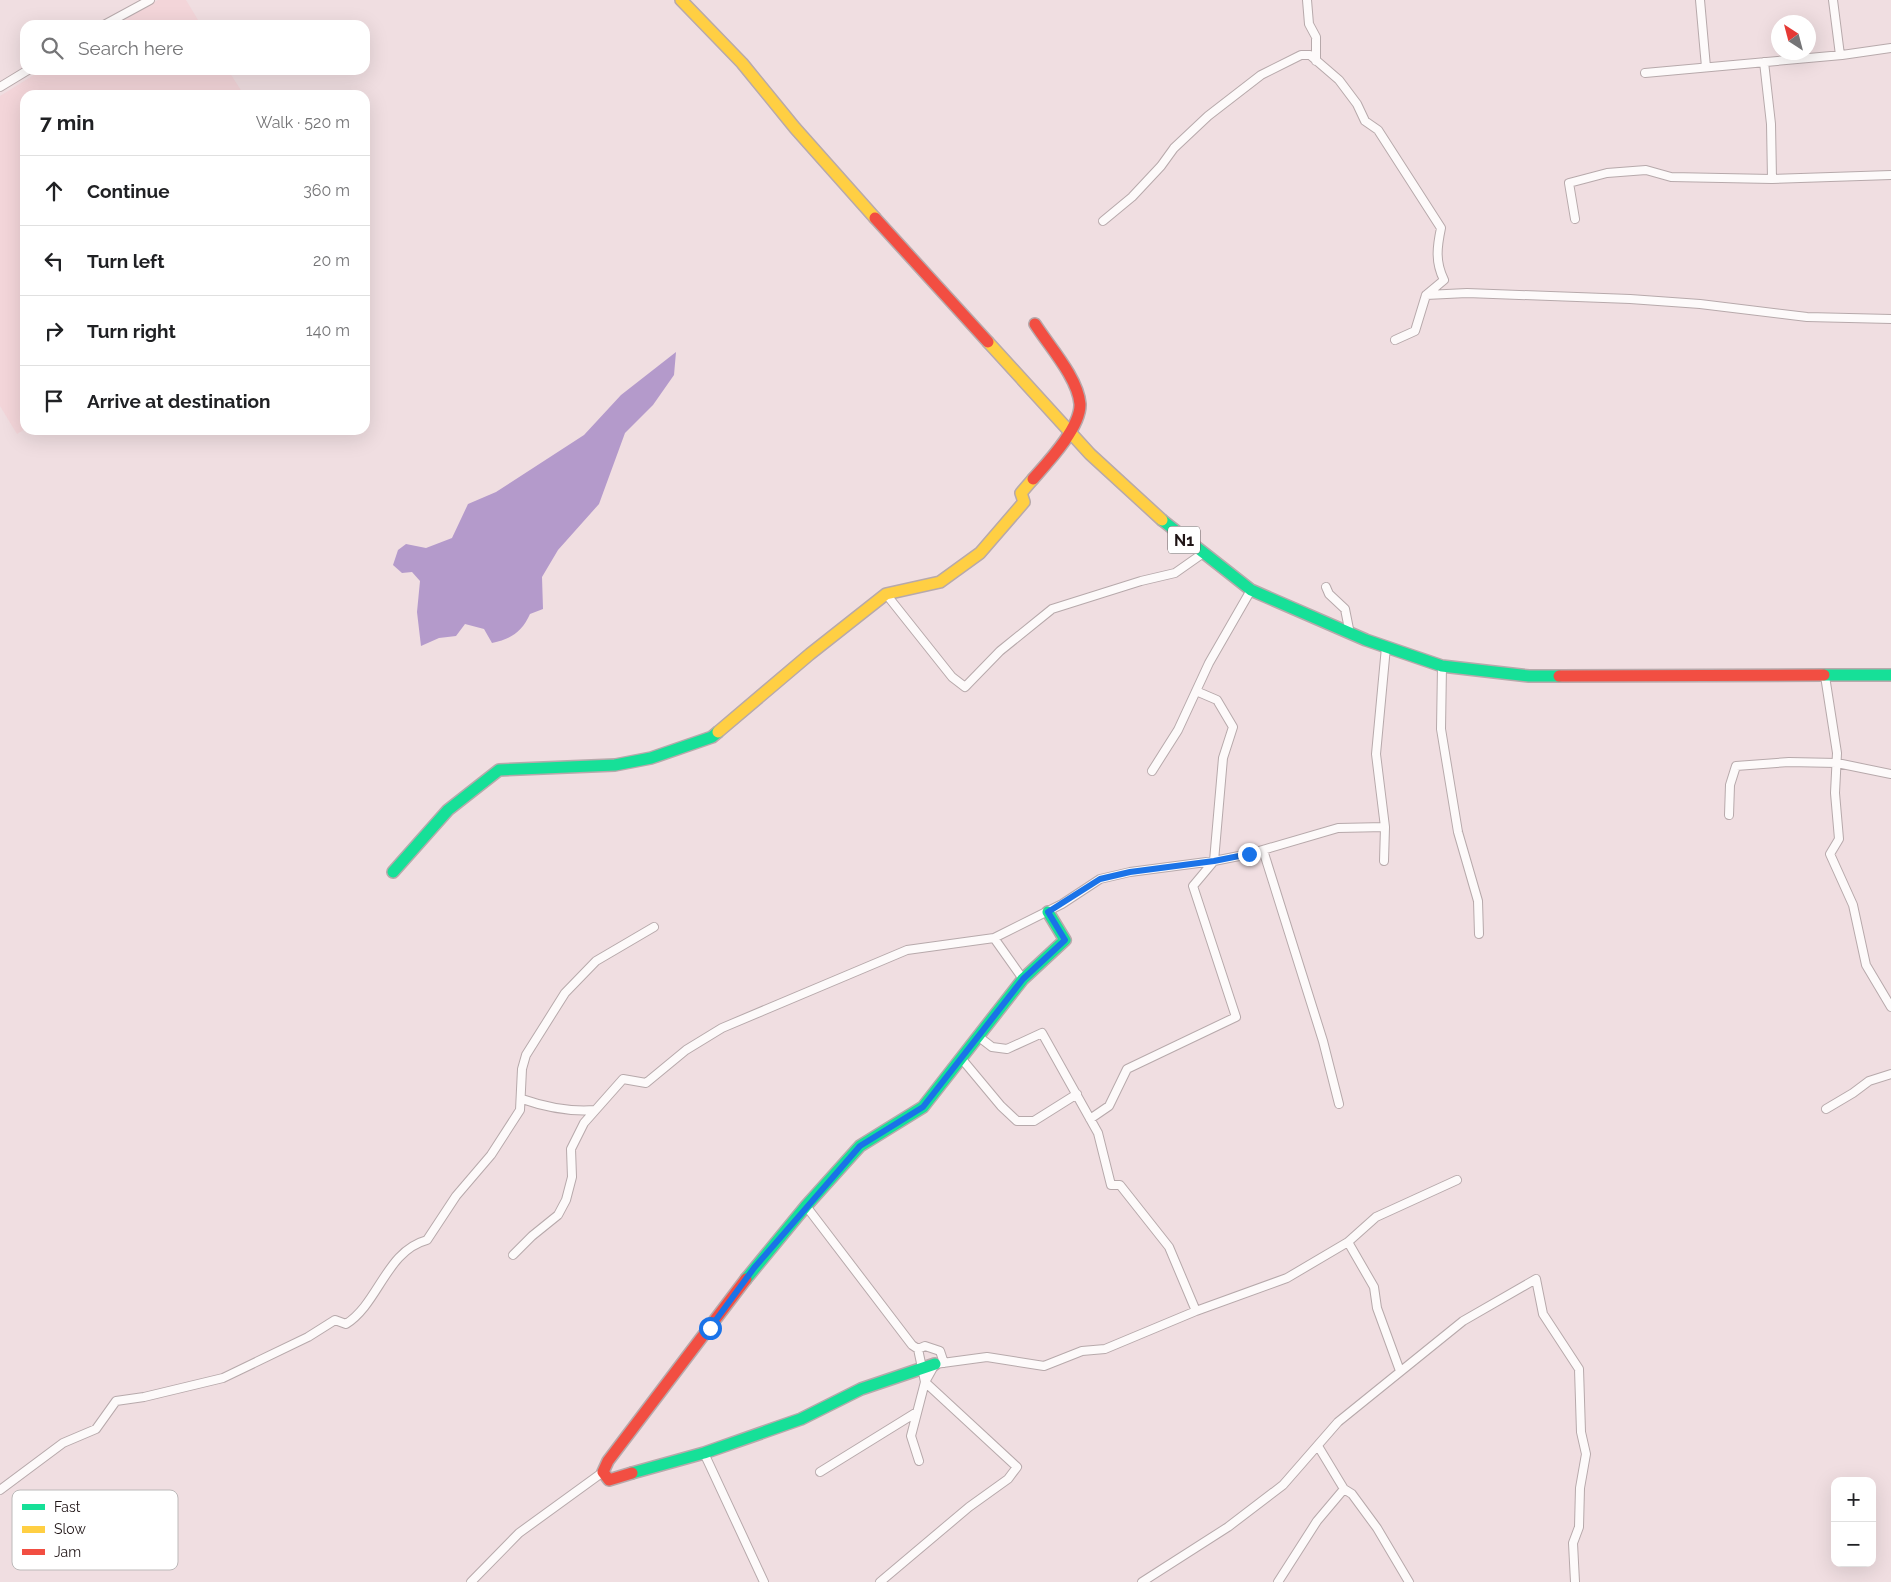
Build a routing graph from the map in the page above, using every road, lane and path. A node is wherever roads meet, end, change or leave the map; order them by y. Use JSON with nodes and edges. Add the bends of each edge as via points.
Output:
{"nodes":[{"id":1,"x":150,"y":0,"type":"edge"},
{"id":2,"x":681,"y":0,"type":"edge"},
{"id":3,"x":1307,"y":0,"type":"edge"},
{"id":4,"x":1700,"y":0,"type":"edge"},
{"id":5,"x":1833,"y":0,"type":"edge"},
{"id":6,"x":113,"y":20,"type":"edge"},
{"id":7,"x":1891,"y":48,"type":"edge"},
{"id":8,"x":1840,"y":55,"type":"junction"},
{"id":9,"x":1316,"y":60,"type":"junction"},
{"id":10,"x":1764,"y":62,"type":"junction"},
{"id":11,"x":1706,"y":68,"type":"junction"},
{"id":12,"x":1645,"y":73,"type":"dead end"},
{"id":13,"x":20,"y":75,"type":"edge"},
{"id":14,"x":0,"y":87,"type":"edge"},
{"id":15,"x":1891,"y":175,"type":"edge"},
{"id":16,"x":1772,"y":179,"type":"junction"},
{"id":17,"x":1575,"y":219,"type":"dead end"},
{"id":18,"x":1103,"y":221,"type":"dead end"},
{"id":19,"x":1426,"y":295,"type":"junction"},
{"id":20,"x":1891,"y":319,"type":"edge"},
{"id":21,"x":1035,"y":324,"type":"dead end"},
{"id":22,"x":1395,"y":340,"type":"dead end"},
{"id":23,"x":1071,"y":432,"type":"junction"},
{"id":24,"x":1202,"y":554,"type":"junction"},
{"id":25,"x":1326,"y":587,"type":"dead end"},
{"id":26,"x":1251,"y":590,"type":"junction"},
{"id":27,"x":886,"y":594,"type":"junction"},
{"id":28,"x":1350,"y":634,"type":"junction"},
{"id":29,"x":1386,"y":648,"type":"junction"},
{"id":30,"x":1442,"y":666,"type":"junction"},
{"id":31,"x":1825,"y":676,"type":"junction"},
{"id":32,"x":1891,"y":676,"type":"edge"},
{"id":33,"x":1196,"y":691,"type":"junction"},
{"id":34,"x":1836,"y":763,"type":"junction"},
{"id":35,"x":1152,"y":771,"type":"dead end"},
{"id":36,"x":1891,"y":774,"type":"edge"},
{"id":37,"x":1729,"y":815,"type":"dead end"},
{"id":38,"x":1385,"y":828,"type":"junction"},
{"id":39,"x":1262,"y":850,"type":"junction"},
{"id":40,"x":1214,"y":861,"type":"junction"},
{"id":41,"x":1384,"y":861,"type":"dead end"},
{"id":42,"x":394,"y":872,"type":"dead end"},
{"id":43,"x":1048,"y":912,"type":"junction"},
{"id":44,"x":654,"y":927,"type":"dead end"},
{"id":45,"x":1479,"y":934,"type":"dead end"},
{"id":46,"x":994,"y":938,"type":"junction"},
{"id":47,"x":1023,"y":979,"type":"junction"},
{"id":48,"x":1891,"y":1007,"type":"edge"},
{"id":49,"x":979,"y":1037,"type":"junction"},
{"id":50,"x":961,"y":1058,"type":"junction"},
{"id":51,"x":1891,"y":1074,"type":"edge"},
{"id":52,"x":1076,"y":1094,"type":"junction"},
{"id":53,"x":522,"y":1100,"type":"junction"},
{"id":54,"x":1339,"y":1104,"type":"dead end"},
{"id":55,"x":1826,"y":1109,"type":"dead end"},
{"id":56,"x":595,"y":1110,"type":"junction"},
{"id":57,"x":1090,"y":1119,"type":"junction"},
{"id":58,"x":1457,"y":1180,"type":"dead end"},
{"id":59,"x":806,"y":1206,"type":"junction"},
{"id":60,"x":1348,"y":1242,"type":"junction"},
{"id":61,"x":513,"y":1255,"type":"dead end"},
{"id":62,"x":1196,"y":1311,"type":"junction"},
{"id":63,"x":918,"y":1349,"type":"junction"},
{"id":64,"x":940,"y":1364,"type":"junction"},
{"id":65,"x":924,"y":1369,"type":"junction"},
{"id":66,"x":1400,"y":1371,"type":"junction"},
{"id":67,"x":925,"y":1382,"type":"junction"},
{"id":68,"x":917,"y":1412,"type":"junction"},
{"id":69,"x":1318,"y":1446,"type":"junction"},
{"id":70,"x":704,"y":1454,"type":"junction"},
{"id":71,"x":919,"y":1461,"type":"dead end"},
{"id":72,"x":604,"y":1472,"type":"junction"},
{"id":73,"x":820,"y":1472,"type":"dead end"},
{"id":74,"x":1344,"y":1489,"type":"junction"},
{"id":75,"x":0,"y":1490,"type":"edge"},
{"id":76,"x":471,"y":1582,"type":"edge"},
{"id":77,"x":764,"y":1582,"type":"edge"},
{"id":78,"x":880,"y":1582,"type":"edge"},
{"id":79,"x":1142,"y":1582,"type":"edge"},
{"id":80,"x":1278,"y":1582,"type":"edge"},
{"id":81,"x":1408,"y":1582,"type":"edge"},
{"id":82,"x":1575,"y":1582,"type":"edge"}],
"edges":[{"from":1,"to":6,"type":"street"},
{"from":2,"to":23,"type":"main road","number":"N1","via":[[742,63],[898,244]]},
{"from":3,"to":9,"type":"street","via":[[1309,24],[1316,37]]},
{"from":4,"to":11,"type":"street"},
{"from":5,"to":8,"type":"street"},
{"from":7,"to":8,"type":"street"},
{"from":8,"to":10,"type":"street"},
{"from":9,"to":18,"type":"street","via":[[1310,55],[1301,55],[1261,74],[1208,116],[1174,148],[1132,197]]},
{"from":9,"to":19,"type":"street","via":[[1339,80],[1365,121],[1378,130],[1441,228],[1436,249],[1438,268],[1444,280]]},
{"from":10,"to":11,"type":"street"},
{"from":10,"to":16,"type":"street","via":[[1771,124]]},
{"from":11,"to":12,"type":"street"},
{"from":13,"to":14,"type":"street"},
{"from":15,"to":16,"type":"street"},
{"from":16,"to":17,"type":"street","via":[[1671,177],[1646,170],[1607,173],[1569,183]]},
{"from":19,"to":20,"type":"street","via":[[1467,293],[1620,298],[1807,317]]},
{"from":19,"to":22,"type":"street","via":[[1415,330]]},
{"from":21,"to":23,"type":"main road","via":[[1071,380],[1080,406]]},
{"from":23,"to":24,"type":"main road","number":"N1","via":[[1090,454]]},
{"from":23,"to":27,"type":"main road","via":[[1021,493],[1024,502],[980,553],[940,582]]},
{"from":24,"to":26,"type":"main road","number":"N1"},
{"from":24,"to":27,"type":"street","via":[[1175,573],[1052,609],[1000,651],[965,688],[952,677]]},
{"from":25,"to":28,"type":"street","via":[[1345,609]]},
{"from":26,"to":28,"type":"main road","number":"N1"},
{"from":26,"to":33,"type":"street"},
{"from":27,"to":42,"type":"main road","via":[[712,737],[651,758],[614,765],[499,770],[448,810]]},
{"from":28,"to":29,"type":"main road","number":"N1"},
{"from":29,"to":30,"type":"main road","number":"N1"},
{"from":29,"to":38,"type":"street","via":[[1376,754]]},
{"from":30,"to":31,"type":"main road","number":"N1","via":[[1529,676]]},
{"from":30,"to":45,"type":"street","via":[[1441,729],[1458,832],[1478,901]]},
{"from":31,"to":32,"type":"main road","number":"N1"},
{"from":31,"to":34,"type":"street"},
{"from":33,"to":35,"type":"street","via":[[1178,730]]},
{"from":33,"to":40,"type":"street","via":[[1217,700],[1233,727],[1223,758]]},
{"from":34,"to":36,"type":"street"},
{"from":34,"to":37,"type":"street","via":[[1736,766],[1730,785]]},
{"from":34,"to":48,"type":"street","via":[[1839,839],[1830,854],[1853,905],[1866,965]]},
{"from":38,"to":39,"type":"street","via":[[1338,828]]},
{"from":38,"to":41,"type":"street"},
{"from":39,"to":40,"type":"street"},
{"from":39,"to":54,"type":"street","via":[[1323,1041]]},
{"from":40,"to":43,"type":"street","via":[[1100,879]]},
{"from":40,"to":57,"type":"street","via":[[1192,886],[1236,1017],[1127,1069],[1109,1106]]},
{"from":43,"to":46,"type":"street"},
{"from":43,"to":47,"type":"main road","via":[[1065,940]]},
{"from":44,"to":53,"type":"street","via":[[596,961],[565,993],[526,1055],[522,1069]]},
{"from":46,"to":47,"type":"street"},
{"from":46,"to":56,"type":"street","via":[[907,950],[747,1017],[686,1050],[646,1084],[623,1079]]},
{"from":47,"to":49,"type":"main road"},
{"from":49,"to":50,"type":"main road"},
{"from":49,"to":52,"type":"street","via":[[992,1048],[1007,1049],[1042,1033]]},
{"from":50,"to":52,"type":"street","via":[[1017,1121],[1034,1121]]},
{"from":50,"to":59,"type":"main road","via":[[923,1107],[860,1146]]},
{"from":51,"to":55,"type":"street","via":[[1868,1081]]},
{"from":52,"to":57,"type":"street"},
{"from":53,"to":56,"type":"street","via":[[572,1110]]},
{"from":53,"to":75,"type":"street","via":[[520,1110],[491,1155],[456,1196],[427,1240],[414,1243],[396,1259],[357,1317],[346,1324],[335,1320],[308,1337],[223,1378],[116,1401],[96,1429],[63,1443]]},
{"from":56,"to":61,"type":"street","via":[[584,1122],[571,1150],[572,1177],[558,1215]]},
{"from":57,"to":62,"type":"street","via":[[1098,1133],[1111,1185],[1120,1185],[1169,1247]]},
{"from":58,"to":60,"type":"street","via":[[1376,1217]]},
{"from":59,"to":63,"type":"street","via":[[837,1250]]},
{"from":59,"to":72,"type":"main road","via":[[754,1268],[608,1461]]},
{"from":60,"to":62,"type":"street","via":[[1287,1278]]},
{"from":60,"to":66,"type":"street","via":[[1374,1287],[1377,1308]]},
{"from":62,"to":64,"type":"street","via":[[1105,1348],[1082,1351],[1044,1366],[987,1357]]},
{"from":63,"to":64,"type":"street","via":[[925,1346],[940,1351]]},
{"from":63,"to":65,"type":"street"},
{"from":64,"to":65,"type":"main road"},
{"from":64,"to":67,"type":"street"},
{"from":65,"to":67,"type":"street"},
{"from":65,"to":70,"type":"main road","via":[[861,1389],[801,1419]]},
{"from":66,"to":69,"type":"street","via":[[1338,1422]]},
{"from":66,"to":82,"type":"street","via":[[1463,1321],[1536,1279],[1542,1314],[1579,1369],[1581,1432],[1586,1454],[1580,1488],[1579,1527],[1572,1543]]},
{"from":67,"to":68,"type":"street"},
{"from":67,"to":78,"type":"street","via":[[1017,1467],[1008,1479],[969,1507]]},
{"from":68,"to":71,"type":"street","via":[[911,1436]]},
{"from":68,"to":73,"type":"street"},
{"from":69,"to":74,"type":"street"},
{"from":69,"to":79,"type":"street","via":[[1283,1485],[1228,1527]]},
{"from":70,"to":72,"type":"main road","via":[[609,1480]]},
{"from":70,"to":77,"type":"street"},
{"from":72,"to":76,"type":"street","via":[[519,1532]]},
{"from":74,"to":80,"type":"street","via":[[1318,1521]]},
{"from":74,"to":81,"type":"street","via":[[1352,1494],[1377,1528]]}]}
